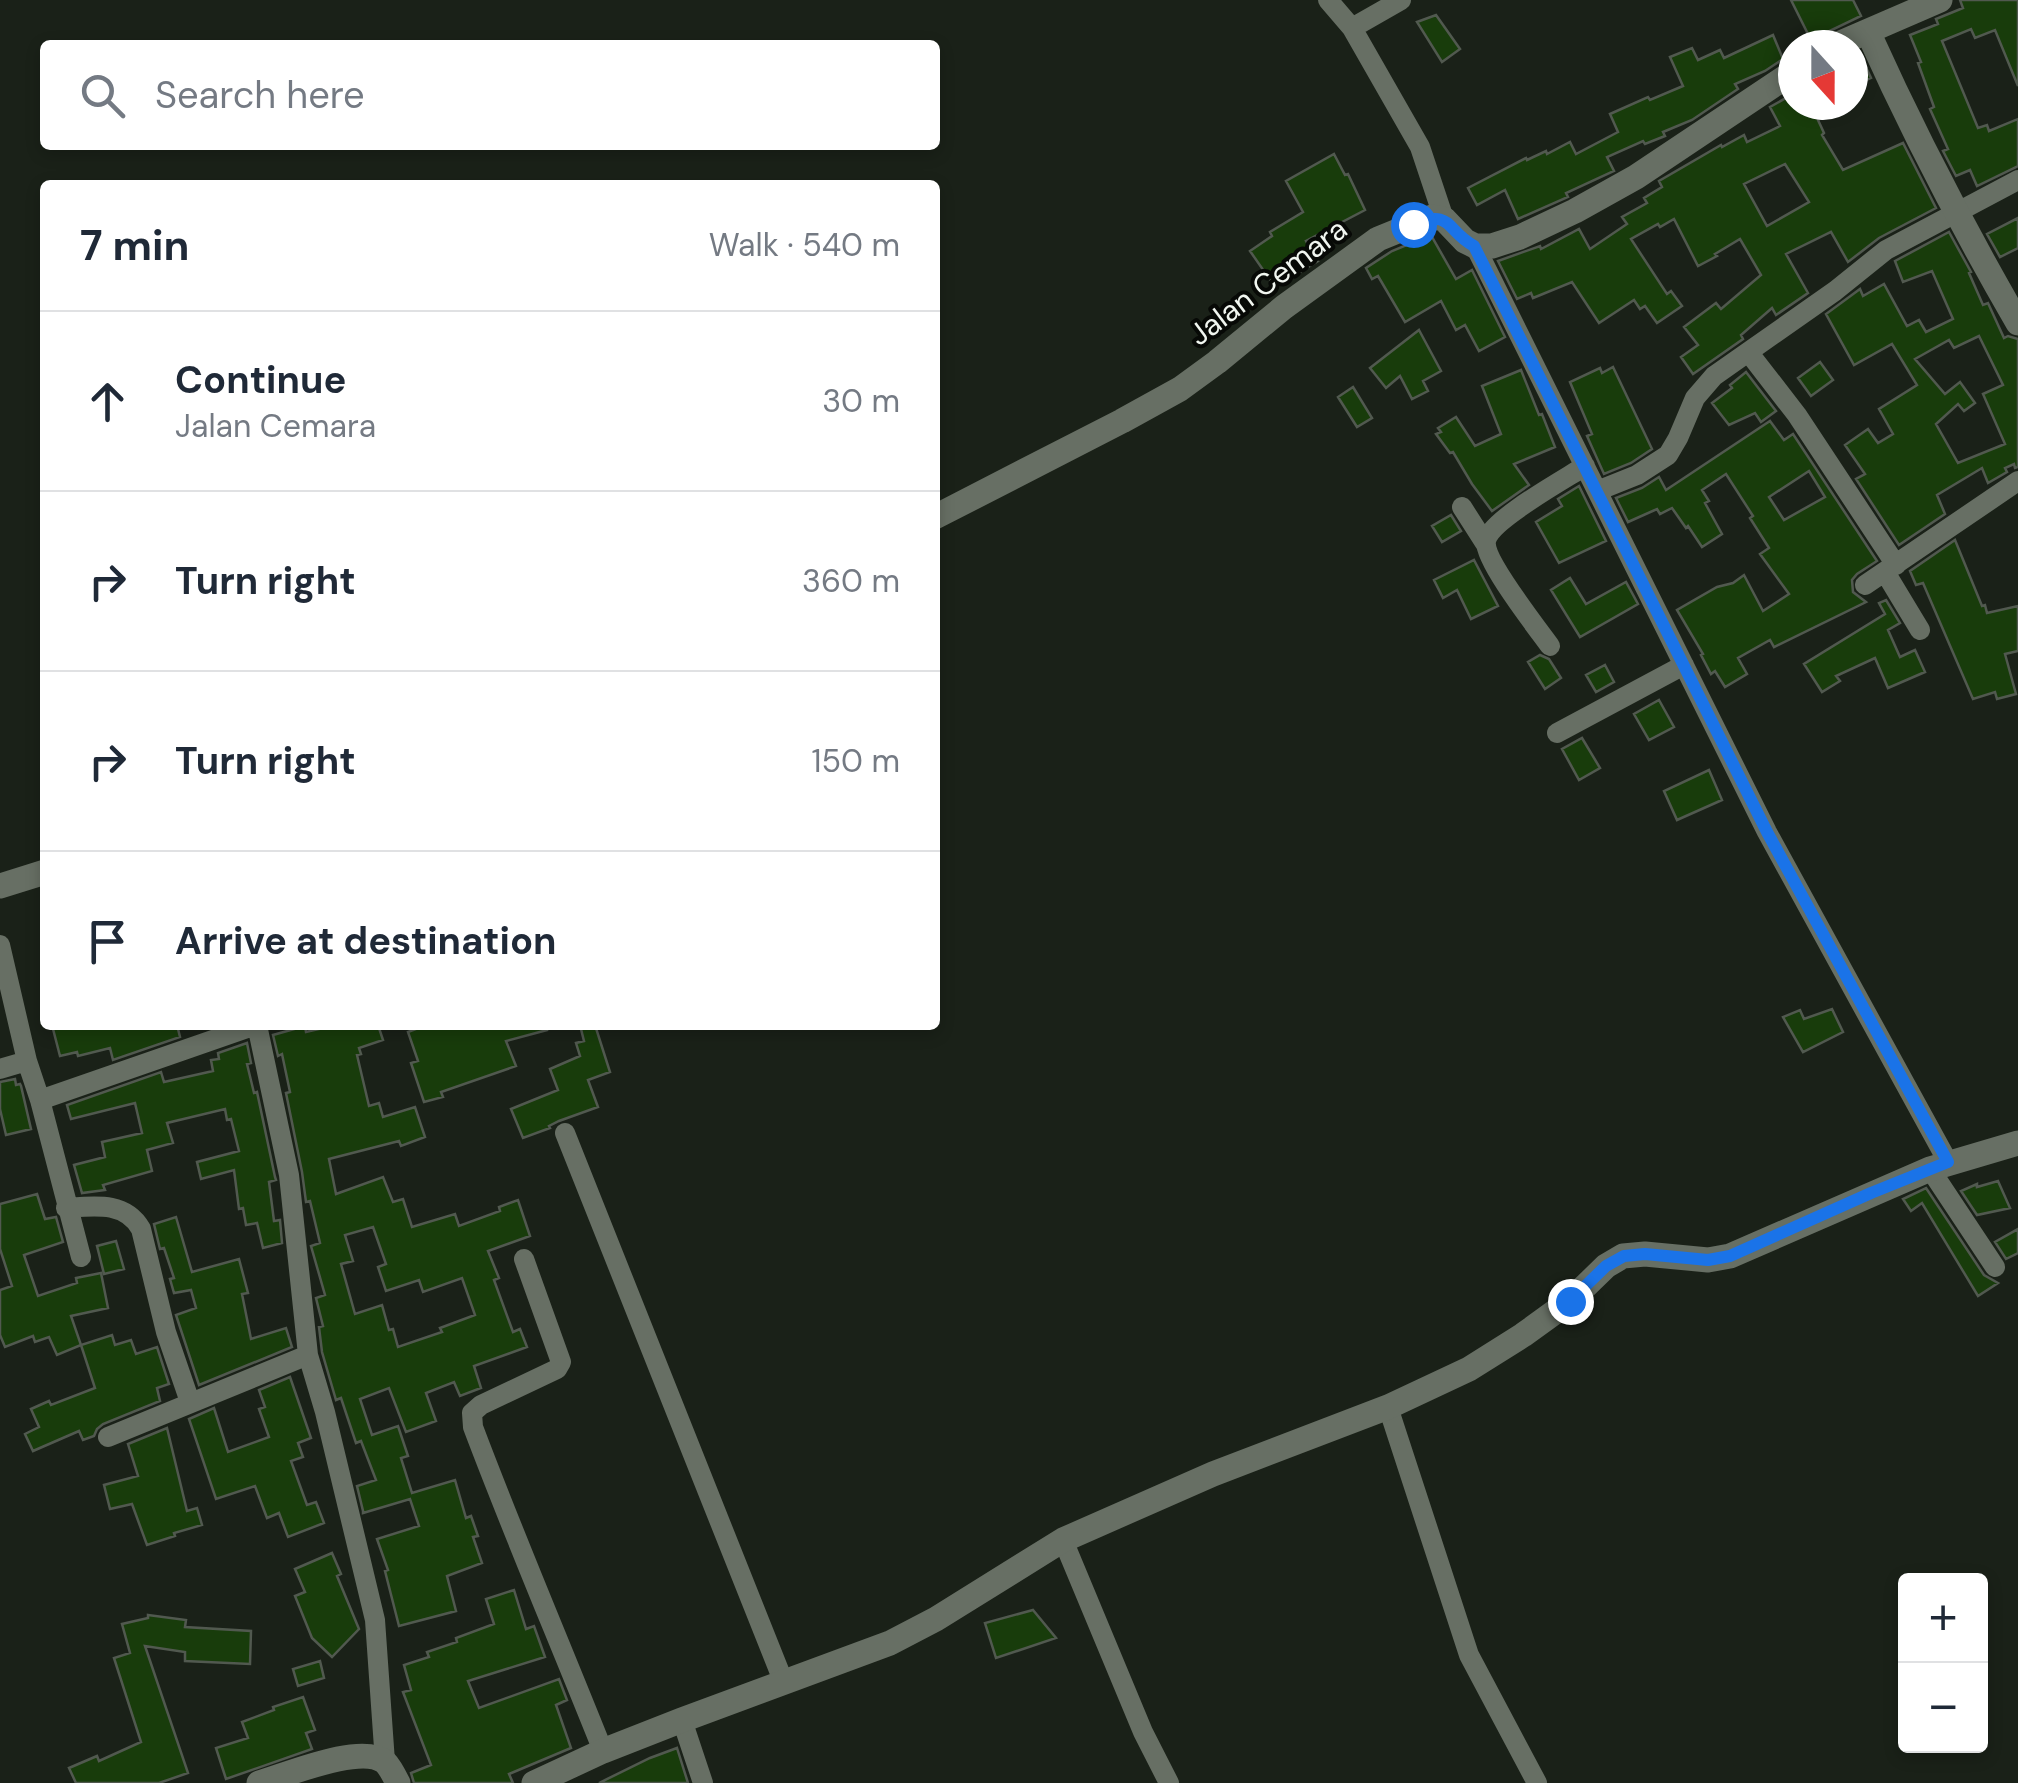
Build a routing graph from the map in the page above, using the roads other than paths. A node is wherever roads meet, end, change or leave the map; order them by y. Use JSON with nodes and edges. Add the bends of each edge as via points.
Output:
{"nodes":[{"id":1,"x":1328,"y":0,"type":"edge"},
{"id":2,"x":1401,"y":0,"type":"edge"},
{"id":3,"x":1940,"y":0,"type":"edge"},
{"id":4,"x":1352,"y":28,"type":"junction"},
{"id":5,"x":1868,"y":32,"type":"joint"},
{"id":6,"x":1778,"y":82,"type":"edge"},
{"id":7,"x":2018,"y":180,"type":"edge"},
{"id":8,"x":1956,"y":213,"type":"junction"},
{"id":9,"x":1444,"y":219,"type":"junction"},
{"id":10,"x":1474,"y":246,"type":"junction"},
{"id":11,"x":2018,"y":324,"type":"edge"},
{"id":12,"x":1749,"y":353,"type":"junction"},
{"id":13,"x":1585,"y":466,"type":"junction"},
{"id":14,"x":2018,"y":481,"type":"edge"},
{"id":15,"x":1597,"y":491,"type":"junction"},
{"id":16,"x":1462,"y":507,"type":"dead end"},
{"id":17,"x":940,"y":514,"type":"edge"},
{"id":18,"x":1486,"y":543,"type":"junction"},
{"id":19,"x":1891,"y":568,"type":"junction"},
{"id":20,"x":1864,"y":585,"type":"dead end"},
{"id":21,"x":1920,"y":630,"type":"dead end"},
{"id":22,"x":1550,"y":646,"type":"dead end"},
{"id":23,"x":1684,"y":665,"type":"junction"},
{"id":24,"x":1557,"y":733,"type":"dead end"},
{"id":25,"x":40,"y":874,"type":"edge"},
{"id":26,"x":0,"y":886,"type":"edge"},
{"id":27,"x":0,"y":945,"type":"edge"},
{"id":28,"x":243,"y":1030,"type":"edge"},
{"id":29,"x":258,"y":1030,"type":"edge"},
{"id":30,"x":27,"y":1061,"type":"junction"},
{"id":31,"x":0,"y":1069,"type":"edge"},
{"id":32,"x":40,"y":1100,"type":"junction"},
{"id":33,"x":564,"y":1133,"type":"dead end"},
{"id":34,"x":2018,"y":1143,"type":"edge"},
{"id":35,"x":1939,"y":1165,"type":"junction"},
{"id":36,"x":66,"y":1208,"type":"junction"},
{"id":37,"x":80,"y":1258,"type":"dead end"},
{"id":38,"x":524,"y":1259,"type":"dead end"},
{"id":39,"x":1995,"y":1267,"type":"dead end"},
{"id":40,"x":308,"y":1356,"type":"junction"},
{"id":41,"x":190,"y":1402,"type":"junction"},
{"id":42,"x":1388,"y":1407,"type":"junction"},
{"id":43,"x":108,"y":1438,"type":"dead end"},
{"id":44,"x":1064,"y":1540,"type":"junction"},
{"id":45,"x":784,"y":1683,"type":"junction"},
{"id":46,"x":682,"y":1720,"type":"junction"},
{"id":47,"x":603,"y":1752,"type":"junction"},
{"id":48,"x":392,"y":1773,"type":"edge"},
{"id":49,"x":571,"y":1776,"type":"edge"},
{"id":50,"x":259,"y":1783,"type":"edge"},
{"id":51,"x":534,"y":1783,"type":"edge"},
{"id":52,"x":703,"y":1783,"type":"edge"},
{"id":53,"x":1169,"y":1783,"type":"edge"},
{"id":54,"x":1537,"y":1783,"type":"edge"}],
"edges":[{"from":1,"to":4,"type":"street"},
{"from":2,"to":4,"type":"street"},
{"from":3,"to":5,"type":"street"},
{"from":4,"to":9,"type":"street","via":[[1420,147]]},
{"from":5,"to":8,"type":"street"},
{"from":6,"to":10,"type":"street","via":[[1576,211],[1492,246]]},
{"from":7,"to":8,"type":"street"},
{"from":8,"to":11,"type":"street"},
{"from":8,"to":12,"type":"street","via":[[1886,250]]},
{"from":9,"to":10,"type":"street"},
{"from":9,"to":17,"type":"street","name":"Jalan Cemara","via":[[1432,217],[1378,240],[1180,389]]},
{"from":10,"to":13,"type":"street"},
{"from":12,"to":15,"type":"street","via":[[1694,398],[1668,455]]},
{"from":12,"to":19,"type":"street","via":[[1797,414]]},
{"from":13,"to":15,"type":"street"},
{"from":13,"to":18,"type":"street","via":[[1504,519]]},
{"from":14,"to":19,"type":"street"},
{"from":15,"to":23,"type":"street"},
{"from":16,"to":18,"type":"street"},
{"from":18,"to":22,"type":"street"},
{"from":19,"to":20,"type":"street"},
{"from":19,"to":21,"type":"street"},
{"from":23,"to":24,"type":"street"},
{"from":23,"to":35,"type":"street"},
{"from":25,"to":26,"type":"street"},
{"from":27,"to":30,"type":"street"},
{"from":28,"to":32,"type":"street"},
{"from":29,"to":40,"type":"street","via":[[289,1175]]},
{"from":30,"to":31,"type":"street"},
{"from":30,"to":32,"type":"street"},
{"from":32,"to":36,"type":"street"},
{"from":33,"to":45,"type":"street"},
{"from":34,"to":35,"type":"street"},
{"from":35,"to":39,"type":"street"},
{"from":35,"to":42,"type":"street","via":[[1730,1256],[1624,1256],[1524,1335]]},
{"from":36,"to":37,"type":"street"},
{"from":36,"to":41,"type":"street","via":[[102,1206],[136,1220]]},
{"from":38,"to":47,"type":"street","via":[[561,1362],[481,1405],[472,1413],[474,1426]]},
{"from":40,"to":41,"type":"street"},
{"from":40,"to":48,"type":"street","via":[[375,1620]]},
{"from":41,"to":43,"type":"street"},
{"from":42,"to":44,"type":"street"},
{"from":42,"to":54,"type":"street","via":[[1469,1655]]},
{"from":44,"to":45,"type":"street","via":[[906,1635]]},
{"from":44,"to":53,"type":"street"},
{"from":45,"to":46,"type":"street"},
{"from":46,"to":47,"type":"street"},
{"from":46,"to":52,"type":"street"},
{"from":47,"to":49,"type":"street"},
{"from":48,"to":50,"type":"street","via":[[369,1756],[342,1758]]},
{"from":49,"to":51,"type":"street"}]}
